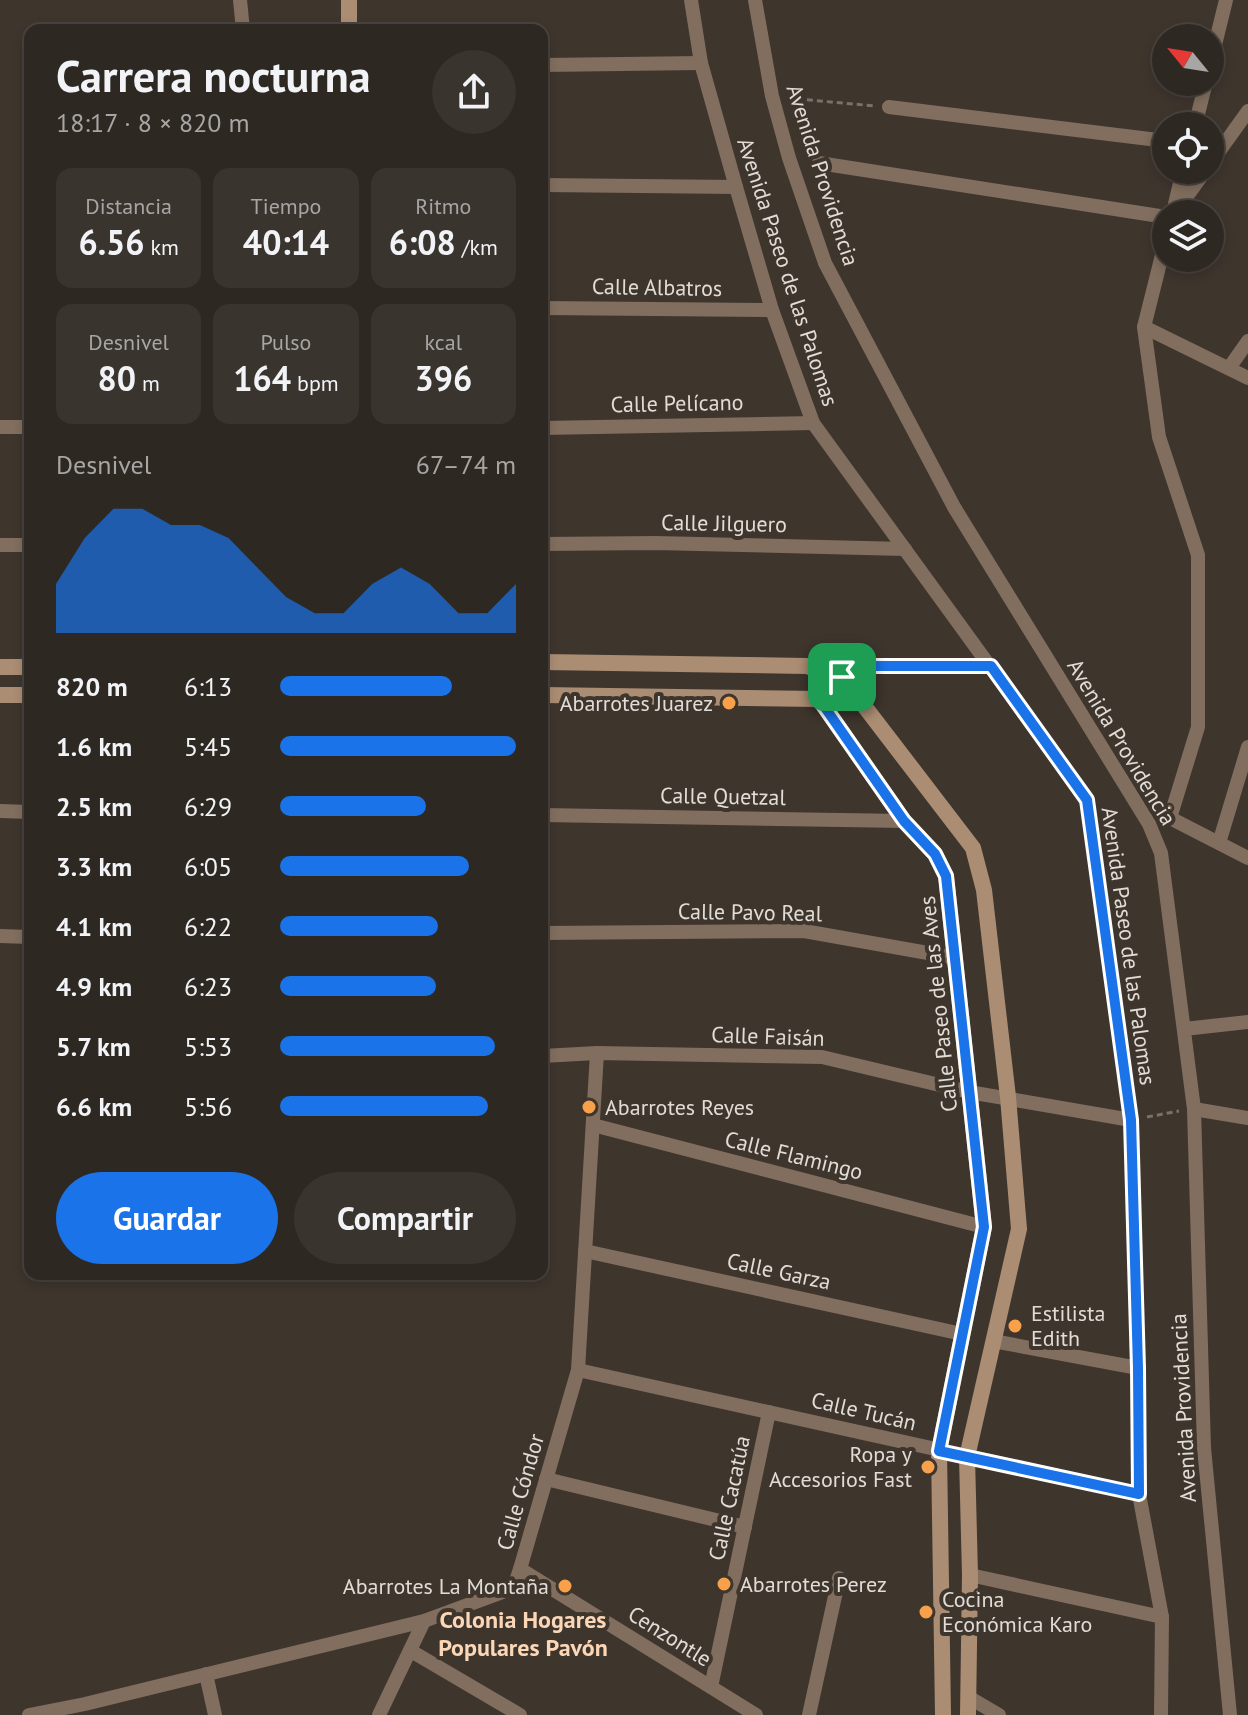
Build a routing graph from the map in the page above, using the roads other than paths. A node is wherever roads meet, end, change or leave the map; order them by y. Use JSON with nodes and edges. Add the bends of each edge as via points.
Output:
{"nodes":[{"id":1,"x":240,"y":0,"type":"edge"},
{"id":2,"x":349,"y":0,"type":"edge"},
{"id":3,"x":691,"y":0,"type":"edge"},
{"id":4,"x":755,"y":0,"type":"edge"},
{"id":5,"x":1226,"y":0,"type":"edge"},
{"id":6,"x":242,"y":24,"type":"edge"},
{"id":7,"x":349,"y":24,"type":"edge"},
{"id":8,"x":1220,"y":24,"type":"edge"},
{"id":9,"x":701,"y":63,"type":"junction"},
{"id":10,"x":548,"y":65,"type":"edge"},
{"id":11,"x":889,"y":107,"type":"road end"},
{"id":12,"x":1248,"y":111,"type":"edge"},
{"id":13,"x":1152,"y":139,"type":"edge"},
{"id":14,"x":1224,"y":144,"type":"edge"},
{"id":15,"x":819,"y":163,"type":"dead end"},
{"id":16,"x":548,"y":185,"type":"edge"},
{"id":17,"x":736,"y":187,"type":"junction"},
{"id":18,"x":1152,"y":215,"type":"edge"},
{"id":19,"x":1158,"y":272,"type":"edge"},
{"id":20,"x":548,"y":308,"type":"edge"},
{"id":21,"x":772,"y":310,"type":"junction"},
{"id":22,"x":1144,"y":327,"type":"junction"},
{"id":23,"x":1248,"y":341,"type":"edge"},
{"id":24,"x":1229,"y":368,"type":"junction"},
{"id":25,"x":1248,"y":378,"type":"edge"},
{"id":26,"x":813,"y":423,"type":"junction"},
{"id":27,"x":0,"y":427,"type":"edge"},
{"id":28,"x":24,"y":427,"type":"edge"},
{"id":29,"x":548,"y":428,"type":"edge"},
{"id":30,"x":548,"y":544,"type":"edge"},
{"id":31,"x":0,"y":545,"type":"edge"},
{"id":32,"x":24,"y":545,"type":"edge"},
{"id":33,"x":905,"y":549,"type":"junction"},
{"id":34,"x":548,"y":662,"type":"edge"},
{"id":35,"x":991,"y":666,"type":"junction"},
{"id":36,"x":0,"y":667,"type":"edge"},
{"id":37,"x":24,"y":667,"type":"edge"},
{"id":38,"x":842,"y":677,"type":"junction"},
{"id":39,"x":0,"y":695,"type":"edge"},
{"id":40,"x":24,"y":695,"type":"edge"},
{"id":41,"x":548,"y":695,"type":"edge"},
{"id":42,"x":819,"y":699,"type":"junction"},
{"id":43,"x":1248,"y":747,"type":"edge"},
{"id":44,"x":0,"y":811,"type":"edge"},
{"id":45,"x":24,"y":812,"type":"edge"},
{"id":46,"x":548,"y":815,"type":"edge"},
{"id":47,"x":1170,"y":818,"type":"junction"},
{"id":48,"x":904,"y":821,"type":"junction"},
{"id":49,"x":1149,"y":824,"type":"junction"},
{"id":50,"x":1219,"y":843,"type":"junction"},
{"id":51,"x":1248,"y":858,"type":"edge"},
{"id":52,"x":548,"y":933,"type":"edge"},
{"id":53,"x":0,"y":936,"type":"edge"},
{"id":54,"x":24,"y":937,"type":"edge"},
{"id":55,"x":956,"y":958,"type":"junction"},
{"id":56,"x":1248,"y":1022,"type":"edge"},
{"id":57,"x":1184,"y":1029,"type":"junction"},
{"id":58,"x":597,"y":1053,"type":"junction"},
{"id":59,"x":548,"y":1056,"type":"edge"},
{"id":60,"x":969,"y":1092,"type":"junction"},
{"id":61,"x":1008,"y":1097,"type":"junction"},
{"id":62,"x":1194,"y":1109,"type":"junction"},
{"id":63,"x":1248,"y":1118,"type":"edge"},
{"id":64,"x":1131,"y":1120,"type":"junction"},
{"id":65,"x":593,"y":1125,"type":"junction"},
{"id":66,"x":984,"y":1227,"type":"junction"},
{"id":67,"x":585,"y":1251,"type":"junction"},
{"id":68,"x":962,"y":1334,"type":"junction"},
{"id":69,"x":993,"y":1341,"type":"junction"},
{"id":70,"x":1138,"y":1368,"type":"junction"},
{"id":71,"x":578,"y":1370,"type":"junction"},
{"id":72,"x":769,"y":1412,"type":"junction"},
{"id":73,"x":939,"y":1451,"type":"junction"},
{"id":74,"x":967,"y":1457,"type":"junction"},
{"id":75,"x":546,"y":1479,"type":"junction"},
{"id":76,"x":1139,"y":1494,"type":"junction"},
{"id":77,"x":745,"y":1527,"type":"junction"},
{"id":78,"x":520,"y":1569,"type":"junction"},
{"id":79,"x":970,"y":1575,"type":"junction"},
{"id":80,"x":839,"y":1578,"type":"dead end"},
{"id":81,"x":1162,"y":1617,"type":"junction"},
{"id":82,"x":424,"y":1621,"type":"junction"},
{"id":83,"x":411,"y":1651,"type":"junction"},
{"id":84,"x":206,"y":1674,"type":"junction"},
{"id":85,"x":711,"y":1687,"type":"junction"},
{"id":86,"x":970,"y":1698,"type":"junction"},
{"id":87,"x":86,"y":1710,"type":"edge"},
{"id":88,"x":29,"y":1715,"type":"edge"},
{"id":89,"x":215,"y":1715,"type":"edge"},
{"id":90,"x":379,"y":1715,"type":"edge"},
{"id":91,"x":520,"y":1715,"type":"edge"},
{"id":92,"x":756,"y":1715,"type":"edge"},
{"id":93,"x":809,"y":1715,"type":"edge"},
{"id":94,"x":943,"y":1715,"type":"edge"},
{"id":95,"x":968,"y":1715,"type":"edge"},
{"id":96,"x":999,"y":1715,"type":"edge"},
{"id":97,"x":1161,"y":1715,"type":"edge"},
{"id":98,"x":1230,"y":1715,"type":"edge"}],
"edges":[{"from":1,"to":6,"type":"street"},
{"from":2,"to":7,"type":"street"},
{"from":3,"to":9,"type":"street","name":"Avenida Paseo de las Palomas"},
{"from":4,"to":49,"type":"street","name":"Avenida Providencia","via":[[772,96],[825,263],[954,507]]},
{"from":5,"to":8,"type":"street"},
{"from":9,"to":10,"type":"street"},
{"from":9,"to":17,"type":"street","name":"Avenida Paseo de las Palomas"},
{"from":11,"to":13,"type":"street"},
{"from":12,"to":14,"type":"street"},
{"from":15,"to":18,"type":"street"},
{"from":16,"to":17,"type":"street"},
{"from":17,"to":21,"type":"street","name":"Avenida Paseo de las Palomas"},
{"from":19,"to":22,"type":"street"},
{"from":20,"to":21,"type":"street","name":"Calle Albatros"},
{"from":21,"to":26,"type":"street","name":"Avenida Paseo de las Palomas"},
{"from":22,"to":24,"type":"street"},
{"from":22,"to":47,"type":"street","via":[[1159,437],[1198,555],[1198,727]]},
{"from":23,"to":24,"type":"street"},
{"from":24,"to":25,"type":"street"},
{"from":26,"to":29,"type":"street","name":"Calle Pelícano"},
{"from":26,"to":33,"type":"street","name":"Avenida Paseo de las Palomas"},
{"from":27,"to":28,"type":"street"},
{"from":30,"to":33,"type":"street","name":"Calle Jilguero"},
{"from":31,"to":32,"type":"street"},
{"from":33,"to":35,"type":"street","name":"Avenida Paseo de las Palomas"},
{"from":34,"to":38,"type":"street","via":[[807,666]]},
{"from":35,"to":38,"type":"street","via":[[866,666]]},
{"from":35,"to":64,"type":"street","name":"Avenida Paseo de las Palomas","via":[[1087,800]]},
{"from":36,"to":37,"type":"street"},
{"from":38,"to":42,"type":"street"},
{"from":38,"to":61,"type":"street","via":[[973,848],[984,890]]},
{"from":39,"to":40,"type":"street"},
{"from":41,"to":42,"type":"street"},
{"from":42,"to":48,"type":"street","name":"Calle Paseo de las Aves"},
{"from":43,"to":50,"type":"street"},
{"from":44,"to":45,"type":"street"},
{"from":46,"to":48,"type":"street","name":"Calle Quetzal"},
{"from":47,"to":49,"type":"street"},
{"from":47,"to":50,"type":"street"},
{"from":48,"to":55,"type":"street","name":"Calle Paseo de las Aves","via":[[935,854],[946,876]]},
{"from":49,"to":57,"type":"street","name":"Avenida Providencia","via":[[1161,853]]},
{"from":50,"to":51,"type":"street"},
{"from":52,"to":55,"type":"street","name":"Calle Pavo Real","via":[[804,931]]},
{"from":53,"to":54,"type":"street"},
{"from":55,"to":60,"type":"street","name":"Calle Paseo de las Aves"},
{"from":56,"to":57,"type":"street"},
{"from":57,"to":62,"type":"street","name":"Avenida Providencia"},
{"from":58,"to":59,"type":"street","name":"Calle Faisán"},
{"from":58,"to":60,"type":"street","name":"Calle Faisán","via":[[822,1057]]},
{"from":58,"to":65,"type":"street","name":"Calle Cóndor"},
{"from":60,"to":61,"type":"street","name":"Calle Faisán"},
{"from":60,"to":66,"type":"street","name":"Calle Paseo de las Aves"},
{"from":61,"to":64,"type":"street","name":"Calle Faisán"},
{"from":61,"to":69,"type":"street","via":[[1019,1229]]},
{"from":62,"to":63,"type":"street"},
{"from":62,"to":98,"type":"street","name":"Avenida Providencia","via":[[1204,1448]]},
{"from":64,"to":70,"type":"street","name":"Avenida Paseo de las Palomas"},
{"from":65,"to":66,"type":"street","name":"Calle Flamingo"},
{"from":65,"to":67,"type":"street","name":"Calle Cóndor"},
{"from":66,"to":68,"type":"street","name":"Calle Paseo de las Aves"},
{"from":67,"to":68,"type":"street","name":"Calle Garza"},
{"from":67,"to":71,"type":"street","name":"Calle Cóndor"},
{"from":68,"to":73,"type":"street","name":"Calle Paseo de las Aves"},
{"from":69,"to":70,"type":"street"},
{"from":69,"to":74,"type":"street"},
{"from":70,"to":76,"type":"street","name":"Avenida Paseo de las Palomas"},
{"from":71,"to":72,"type":"street","name":"Calle Tucán"},
{"from":71,"to":75,"type":"street","name":"Calle Cóndor"},
{"from":72,"to":73,"type":"street","name":"Calle Tucán"},
{"from":72,"to":77,"type":"street","name":"Calle Cacatúa"},
{"from":73,"to":74,"type":"street","name":"Calle Tucán"},
{"from":73,"to":94,"type":"street","name":"Calle Paseo de las Aves"},
{"from":74,"to":76,"type":"street","name":"Calle Tucán"},
{"from":74,"to":79,"type":"street"},
{"from":75,"to":77,"type":"street"},
{"from":75,"to":78,"type":"street","name":"Calle Cóndor"},
{"from":76,"to":81,"type":"street","name":"Avenida Paseo de las Palomas"},
{"from":77,"to":85,"type":"street","name":"Calle Cacatúa"},
{"from":78,"to":82,"type":"street","name":"Calle Cóndor","via":[[508,1590]]},
{"from":78,"to":85,"type":"street","name":"Cenzontle"},
{"from":79,"to":81,"type":"street"},
{"from":79,"to":86,"type":"street"},
{"from":80,"to":93,"type":"street"},
{"from":81,"to":97,"type":"street","name":"Avenida Paseo de las Palomas"},
{"from":82,"to":83,"type":"street"},
{"from":82,"to":84,"type":"street","name":"Calle Cóndor"},
{"from":83,"to":90,"type":"street"},
{"from":83,"to":91,"type":"street"},
{"from":84,"to":87,"type":"street","name":"Calle Cóndor"},
{"from":84,"to":89,"type":"street"},
{"from":85,"to":92,"type":"street","name":"Cenzontle"},
{"from":86,"to":95,"type":"street"},
{"from":86,"to":96,"type":"street"},
{"from":87,"to":88,"type":"street","name":"Calle Cóndor"}]}
